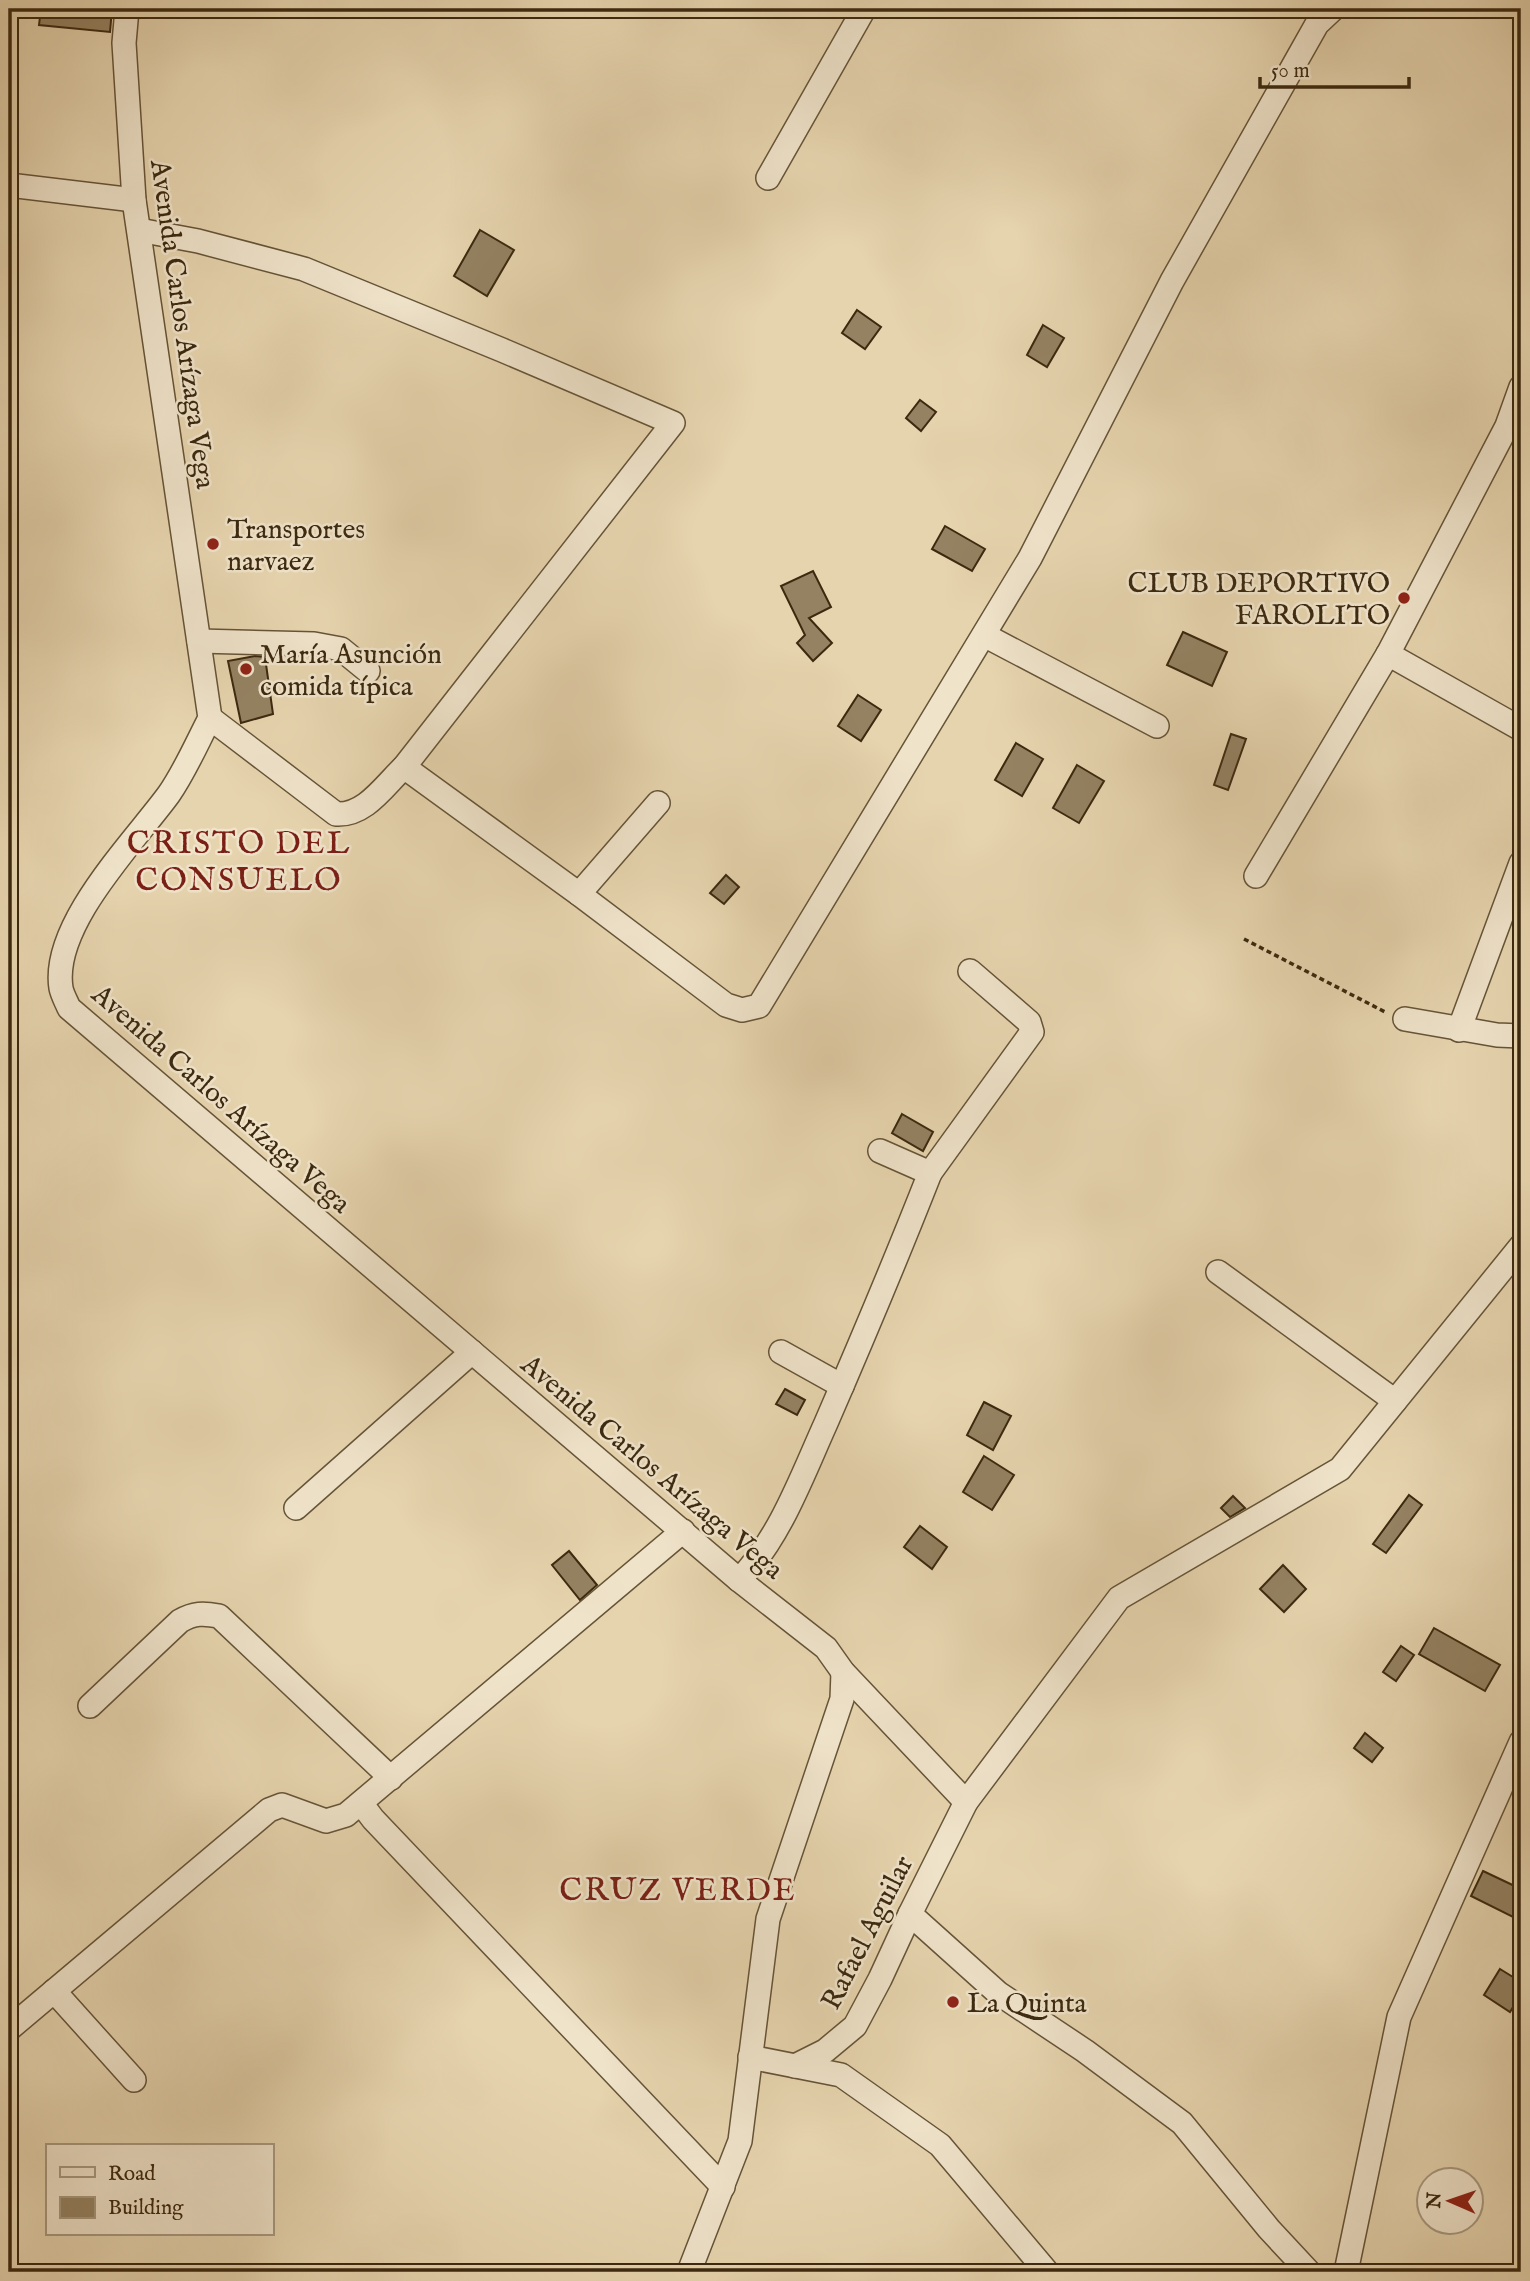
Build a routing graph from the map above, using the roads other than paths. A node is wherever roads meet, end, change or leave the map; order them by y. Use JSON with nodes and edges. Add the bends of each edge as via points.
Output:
{"nodes":[{"id":1,"x":127,"y":9,"type":"edge"},
{"id":2,"x":864,"y":9,"type":"edge"},
{"id":3,"x":1333,"y":9,"type":"edge"},
{"id":4,"x":768,"y":178,"type":"dead end"},
{"id":5,"x":9,"y":185,"type":"edge"},
{"id":6,"x":134,"y":200,"type":"junction"},
{"id":7,"x":139,"y":230,"type":"junction"},
{"id":8,"x":1521,"y":387,"type":"edge"},
{"id":9,"x":984,"y":635,"type":"junction"},
{"id":10,"x":199,"y":640,"type":"junction"},
{"id":11,"x":1388,"y":653,"type":"junction"},
{"id":12,"x":368,"y":671,"type":"dead end"},
{"id":13,"x":210,"y":718,"type":"junction"},
{"id":14,"x":1157,"y":726,"type":"dead end"},
{"id":15,"x":1521,"y":729,"type":"edge"},
{"id":16,"x":404,"y":767,"type":"junction"},
{"id":17,"x":658,"y":803,"type":"dead end"},
{"id":18,"x":1521,"y":863,"type":"edge"},
{"id":19,"x":1256,"y":876,"type":"dead end"},
{"id":20,"x":579,"y":894,"type":"junction"},
{"id":21,"x":970,"y":971,"type":"dead end"},
{"id":22,"x":1405,"y":1019,"type":"road end"},
{"id":23,"x":1459,"y":1030,"type":"junction"},
{"id":24,"x":1521,"y":1036,"type":"edge"},
{"id":25,"x":880,"y":1151,"type":"dead end"},
{"id":26,"x":930,"y":1172,"type":"junction"},
{"id":27,"x":1521,"y":1246,"type":"edge"},
{"id":28,"x":1218,"y":1272,"type":"dead end"},
{"id":29,"x":472,"y":1352,"type":"junction"},
{"id":30,"x":781,"y":1352,"type":"dead end"},
{"id":31,"x":842,"y":1385,"type":"junction"},
{"id":32,"x":1395,"y":1401,"type":"junction"},
{"id":33,"x":296,"y":1508,"type":"dead end"},
{"id":34,"x":683,"y":1531,"type":"junction"},
{"id":35,"x":739,"y":1580,"type":"junction"},
{"id":36,"x":843,"y":1672,"type":"junction"},
{"id":37,"x":90,"y":1706,"type":"dead end"},
{"id":38,"x":1521,"y":1742,"type":"edge"},
{"id":39,"x":391,"y":1778,"type":"junction"},
{"id":40,"x":966,"y":1802,"type":"junction"},
{"id":41,"x":361,"y":1803,"type":"junction"},
{"id":42,"x":910,"y":1914,"type":"junction"},
{"id":43,"x":54,"y":1991,"type":"junction"},
{"id":44,"x":9,"y":2029,"type":"edge"},
{"id":45,"x":750,"y":2057,"type":"junction"},
{"id":46,"x":795,"y":2066,"type":"junction"},
{"id":47,"x":134,"y":2080,"type":"dead end"},
{"id":48,"x":723,"y":2187,"type":"junction"},
{"id":49,"x":689,"y":2272,"type":"edge"},
{"id":50,"x":1047,"y":2272,"type":"edge"},
{"id":51,"x":1309,"y":2272,"type":"edge"},
{"id":52,"x":1346,"y":2272,"type":"edge"}],
"edges":[{"from":1,"to":6,"type":"street","name":"Avenida Carlos Arízaga Vega","via":[[124,43]]},
{"from":2,"to":4,"type":"street"},
{"from":3,"to":9,"type":"street","via":[[1317,24],[1179,269],[1030,558]]},
{"from":5,"to":6,"type":"street"},
{"from":6,"to":7,"type":"street","name":"Avenida Carlos Arízaga Vega"},
{"from":7,"to":10,"type":"street","name":"Avenida Carlos Arízaga Vega"},
{"from":7,"to":16,"type":"street","via":[[304,269],[673,423]]},
{"from":8,"to":11,"type":"street","via":[[1507,426]]},
{"from":9,"to":14,"type":"street"},
{"from":9,"to":20,"type":"street","via":[[759,1006],[742,1010],[726,1005]]},
{"from":10,"to":12,"type":"street","via":[[314,644],[341,649]]},
{"from":10,"to":13,"type":"street","name":"Avenida Carlos Arízaga Vega"},
{"from":11,"to":15,"type":"street"},
{"from":11,"to":19,"type":"street"},
{"from":13,"to":16,"type":"street","via":[[335,814],[360,810]]},
{"from":13,"to":29,"type":"street","name":"Avenida Carlos Arízaga Vega","via":[[170,792],[87,901],[69,935],[61,989],[69,1008]]},
{"from":16,"to":20,"type":"street"},
{"from":17,"to":20,"type":"street"},
{"from":18,"to":23,"type":"street"},
{"from":21,"to":26,"type":"street","via":[[1029,1022],[1032,1032]]},
{"from":22,"to":23,"type":"street"},
{"from":23,"to":24,"type":"street"},
{"from":25,"to":26,"type":"street"},
{"from":26,"to":31,"type":"street"},
{"from":27,"to":32,"type":"street","name":"Rafael Aguilar"},
{"from":28,"to":32,"type":"street"},
{"from":29,"to":33,"type":"street"},
{"from":29,"to":34,"type":"street","name":"Avenida Carlos Arízaga Vega"},
{"from":30,"to":31,"type":"street"},
{"from":31,"to":35,"type":"street","via":[[780,1522]]},
{"from":32,"to":40,"type":"street","name":"Rafael Aguilar","via":[[1340,1469],[1119,1598]]},
{"from":34,"to":35,"type":"street","name":"Avenida Carlos Arízaga Vega"},
{"from":34,"to":39,"type":"street"},
{"from":35,"to":36,"type":"street","name":"Avenida Carlos Arízaga Vega","via":[[826,1648]]},
{"from":36,"to":40,"type":"street","name":"Avenida Carlos Arízaga Vega"},
{"from":36,"to":45,"type":"street","via":[[842,1699],[768,1919]]},
{"from":37,"to":39,"type":"street","via":[[180,1621],[202,1613],[219,1616]]},
{"from":38,"to":52,"type":"street","via":[[1399,2017]]},
{"from":39,"to":41,"type":"street"},
{"from":40,"to":42,"type":"street","name":"Rafael Aguilar"},
{"from":41,"to":43,"type":"street","via":[[346,1815],[326,1821],[282,1805],[269,1810]]},
{"from":41,"to":48,"type":"street"},
{"from":42,"to":46,"type":"street","name":"Rafael Aguilar","via":[[855,2026],[825,2051]]},
{"from":42,"to":51,"type":"street","via":[[998,1993],[1182,2123]]},
{"from":43,"to":44,"type":"street"},
{"from":43,"to":47,"type":"street"},
{"from":45,"to":46,"type":"street"},
{"from":45,"to":48,"type":"street","via":[[740,2141]]},
{"from":46,"to":50,"type":"street","via":[[841,2075],[940,2145]]},
{"from":48,"to":49,"type":"street"}]}
